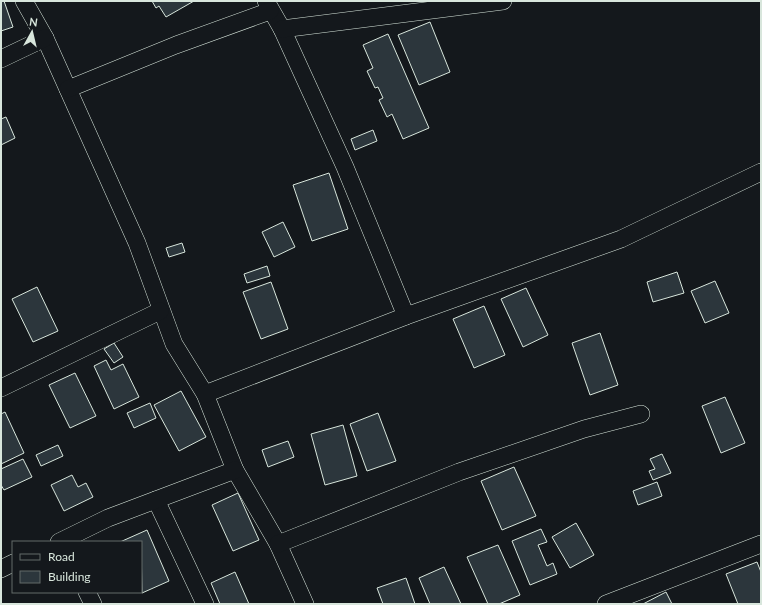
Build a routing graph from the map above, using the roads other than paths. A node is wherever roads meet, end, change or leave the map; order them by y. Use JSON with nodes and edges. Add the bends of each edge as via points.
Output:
{"nodes":[{"id":1,"x":24,"y":1,"type":"edge"},
{"id":2,"x":503,"y":1,"type":"edge"},
{"id":3,"x":268,"y":6,"type":"edge"},
{"id":4,"x":282,"y":29,"type":"junction"},
{"id":5,"x":44,"y":38,"type":"junction"},
{"id":6,"x":1,"y":59,"type":"edge"},
{"id":7,"x":68,"y":90,"type":"junction"},
{"id":8,"x":761,"y":172,"type":"edge"},
{"id":9,"x":160,"y":311,"type":"junction"},
{"id":10,"x":406,"y":316,"type":"junction"},
{"id":11,"x":1,"y":388,"type":"edge"},
{"id":12,"x":205,"y":394,"type":"junction"},
{"id":13,"x":641,"y":414,"type":"dead end"},
{"id":14,"x":235,"y":470,"type":"junction"},
{"id":15,"x":156,"y":500,"type":"junction"},
{"id":16,"x":62,"y":541,"type":"edge"},
{"id":17,"x":278,"y":544,"type":"junction"},
{"id":18,"x":761,"y":544,"type":"edge"},
{"id":19,"x":12,"y":564,"type":"edge"},
{"id":20,"x":1,"y":569,"type":"edge"},
{"id":21,"x":87,"y":593,"type":"edge"},
{"id":22,"x":93,"y":604,"type":"edge"},
{"id":23,"x":205,"y":604,"type":"edge"},
{"id":24,"x":305,"y":604,"type":"edge"},
{"id":25,"x":606,"y":604,"type":"edge"}],
"edges":[{"from":1,"to":5,"type":"street"},
{"from":2,"to":4,"type":"street"},
{"from":3,"to":4,"type":"street"},
{"from":3,"to":7,"type":"street"},
{"from":4,"to":10,"type":"street","via":[[345,167]]},
{"from":5,"to":6,"type":"street"},
{"from":5,"to":7,"type":"street"},
{"from":7,"to":9,"type":"street","via":[[137,243]]},
{"from":8,"to":10,"type":"street","via":[[621,239]]},
{"from":9,"to":11,"type":"street"},
{"from":9,"to":12,"type":"street","via":[[174,344]]},
{"from":10,"to":12,"type":"street"},
{"from":12,"to":14,"type":"street"},
{"from":13,"to":17,"type":"street","via":[[584,429],[459,472]]},
{"from":14,"to":15,"type":"street"},
{"from":14,"to":17,"type":"street"},
{"from":15,"to":16,"type":"street","via":[[108,518]]},
{"from":15,"to":23,"type":"street"},
{"from":17,"to":24,"type":"street"},
{"from":18,"to":25,"type":"street"},
{"from":19,"to":20,"type":"street"},
{"from":21,"to":22,"type":"street"}]}
